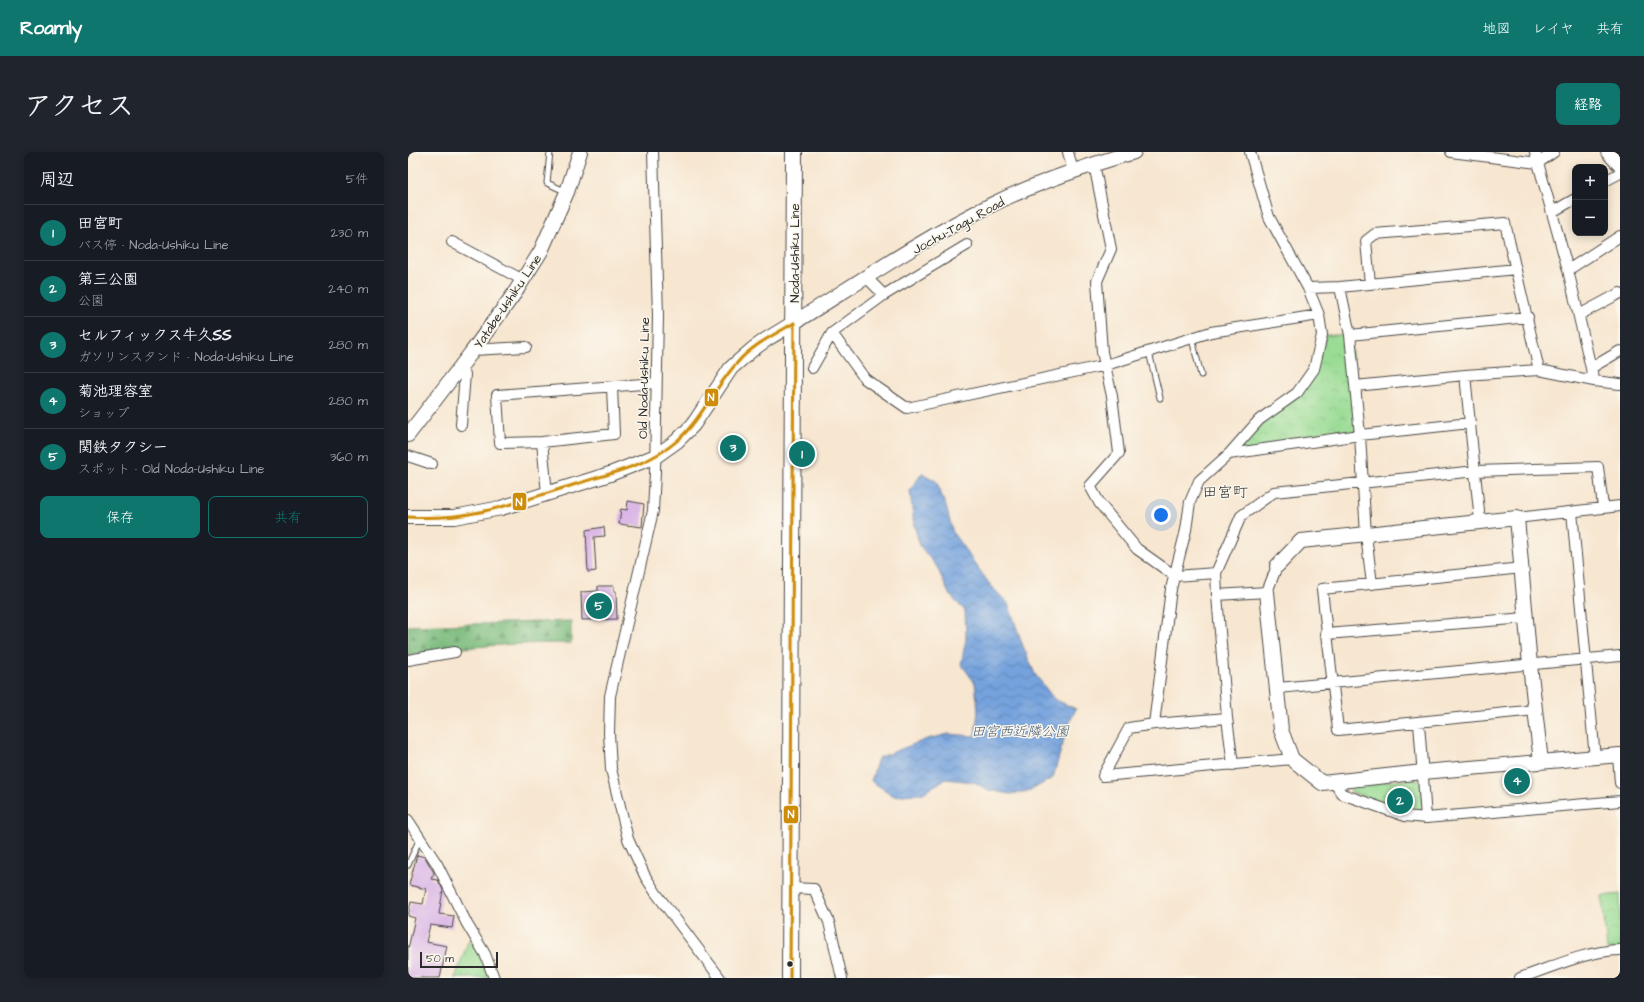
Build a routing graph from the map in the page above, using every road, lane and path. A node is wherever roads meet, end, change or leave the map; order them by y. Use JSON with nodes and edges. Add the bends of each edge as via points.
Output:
{"nodes":[{"id":1,"x":550,"y":152,"type":"edge"},
{"id":2,"x":580,"y":152,"type":"edge"},
{"id":3,"x":654,"y":152,"type":"edge"},
{"id":4,"x":794,"y":152,"type":"edge"},
{"id":5,"x":1068,"y":152,"type":"edge"},
{"id":6,"x":1134,"y":152,"type":"edge"},
{"id":7,"x":1250,"y":152,"type":"edge"},
{"id":8,"x":1451,"y":152,"type":"edge"},
{"id":9,"x":1535,"y":152,"type":"edge"},
{"id":10,"x":1554,"y":152,"type":"edge"},
{"id":11,"x":1608,"y":152,"type":"edge"},
{"id":12,"x":1538,"y":163,"type":"junction"},
{"id":13,"x":1094,"y":164,"type":"junction"},
{"id":14,"x":1620,"y":165,"type":"edge"},
{"id":15,"x":1073,"y":171,"type":"junction"},
{"id":16,"x":1620,"y":173,"type":"edge"},
{"id":17,"x":1608,"y":179,"type":"edge"},
{"id":18,"x":567,"y":192,"type":"junction"},
{"id":19,"x":1573,"y":200,"type":"edge"},
{"id":20,"x":1552,"y":212,"type":"junction"},
{"id":21,"x":1620,"y":236,"type":"edge"},
{"id":22,"x":452,"y":242,"type":"dead end"},
{"id":23,"x":967,"y":245,"type":"dead end"},
{"id":24,"x":1516,"y":269,"type":"junction"},
{"id":25,"x":1568,"y":270,"type":"junction"},
{"id":26,"x":867,"y":278,"type":"junction"},
{"id":27,"x":523,"y":280,"type":"junction"},
{"id":28,"x":1370,"y":284,"type":"junction"},
{"id":29,"x":1340,"y":287,"type":"junction"},
{"id":30,"x":1308,"y":288,"type":"junction"},
{"id":31,"x":1620,"y":292,"type":"edge"},
{"id":32,"x":884,"y":295,"type":"junction"},
{"id":33,"x":1319,"y":315,"type":"junction"},
{"id":34,"x":1579,"y":315,"type":"junction"},
{"id":35,"x":1528,"y":317,"type":"junction"},
{"id":36,"x":794,"y":323,"type":"junction"},
{"id":37,"x":832,"y":332,"type":"junction"},
{"id":38,"x":1350,"y":335,"type":"junction"},
{"id":39,"x":1192,"y":338,"type":"junction"},
{"id":40,"x":526,"y":347,"type":"dead end"},
{"id":41,"x":473,"y":350,"type":"junction"},
{"id":42,"x":1620,"y":351,"type":"edge"},
{"id":43,"x":1149,"y":352,"type":"junction"},
{"id":44,"x":1106,"y":365,"type":"junction"},
{"id":45,"x":459,"y":368,"type":"junction"},
{"id":46,"x":812,"y":368,"type":"dead end"},
{"id":47,"x":1591,"y":368,"type":"junction"},
{"id":48,"x":1539,"y":370,"type":"junction"},
{"id":49,"x":1202,"y":375,"type":"dead end"},
{"id":50,"x":1465,"y":375,"type":"junction"},
{"id":51,"x":1594,"y":381,"type":"junction"},
{"id":52,"x":656,"y":383,"type":"junction"},
{"id":53,"x":1620,"y":384,"type":"edge"},
{"id":54,"x":1355,"y":386,"type":"junction"},
{"id":55,"x":612,"y":387,"type":"junction"},
{"id":56,"x":1160,"y":398,"type":"dead end"},
{"id":57,"x":1470,"y":423,"type":"junction"},
{"id":58,"x":461,"y":425,"type":"dead end"},
{"id":59,"x":408,"y":435,"type":"edge"},
{"id":60,"x":1360,"y":435,"type":"junction"},
{"id":61,"x":542,"y":442,"type":"junction"},
{"id":62,"x":1228,"y":454,"type":"junction"},
{"id":63,"x":408,"y":456,"type":"edge"},
{"id":64,"x":656,"y":456,"type":"junction"},
{"id":65,"x":432,"y":464,"type":"dead end"},
{"id":66,"x":1476,"y":471,"type":"junction"},
{"id":67,"x":1362,"y":482,"type":"junction"},
{"id":68,"x":547,"y":494,"type":"junction"},
{"id":69,"x":1620,"y":506,"type":"edge"},
{"id":70,"x":1603,"y":507,"type":"junction"},
{"id":71,"x":1572,"y":512,"type":"junction"},
{"id":72,"x":408,"y":517,"type":"edge"},
{"id":73,"x":1516,"y":518,"type":"junction"},
{"id":74,"x":1480,"y":521,"type":"junction"},
{"id":75,"x":1366,"y":535,"type":"junction"},
{"id":76,"x":1277,"y":566,"type":"joint"},
{"id":77,"x":1522,"y":568,"type":"junction"},
{"id":78,"x":1216,"y":573,"type":"junction"},
{"id":79,"x":1175,"y":576,"type":"junction"},
{"id":80,"x":1372,"y":584,"type":"junction"},
{"id":81,"x":1267,"y":592,"type":"junction"},
{"id":82,"x":1217,"y":595,"type":"junction"},
{"id":83,"x":1526,"y":618,"type":"junction"},
{"id":84,"x":1326,"y":634,"type":"junction"},
{"id":85,"x":455,"y":652,"type":"dead end"},
{"id":86,"x":1620,"y":656,"type":"edge"},
{"id":87,"x":408,"y":660,"type":"edge"},
{"id":88,"x":1587,"y":661,"type":"junction"},
{"id":89,"x":1530,"y":665,"type":"junction"},
{"id":90,"x":1332,"y":683,"type":"junction"},
{"id":91,"x":1278,"y":688,"type":"junction"},
{"id":92,"x":1535,"y":710,"type":"junction"},
{"id":93,"x":1227,"y":718,"type":"junction"},
{"id":94,"x":1420,"y":723,"type":"junction"},
{"id":95,"x":1154,"y":724,"type":"junction"},
{"id":96,"x":1619,"y":755,"type":"edge"},
{"id":97,"x":1595,"y":758,"type":"junction"},
{"id":98,"x":1292,"y":759,"type":"junction"},
{"id":99,"x":1541,"y":762,"type":"junction"},
{"id":100,"x":1233,"y":765,"type":"junction"},
{"id":101,"x":1423,"y":772,"type":"junction"},
{"id":102,"x":1333,"y":781,"type":"junction"},
{"id":103,"x":1620,"y":783,"type":"edge"},
{"id":104,"x":1620,"y":801,"type":"edge"},
{"id":105,"x":1426,"y":818,"type":"junction"},
{"id":106,"x":408,"y":820,"type":"edge"},
{"id":107,"x":420,"y":838,"type":"junction"},
{"id":108,"x":408,"y":865,"type":"edge"},
{"id":109,"x":790,"y":888,"type":"junction"},
{"id":110,"x":1620,"y":950,"type":"edge"},
{"id":111,"x":494,"y":978,"type":"edge"},
{"id":112,"x":720,"y":978,"type":"edge"},
{"id":113,"x":790,"y":978,"type":"edge"},
{"id":114,"x":842,"y":978,"type":"edge"},
{"id":115,"x":1520,"y":978,"type":"edge"}],
"edges":[{"from":1,"to":18,"type":"lane","via":[[547,183]]},
{"from":2,"to":18,"type":"street","name":"Yatabe-Ushiku Line"},
{"from":3,"to":52,"type":"street","name":"Old Noda-Ushiku Line","via":[[658,315]]},
{"from":4,"to":36,"type":"main road","name":"Noda-Ushiku Line"},
{"from":5,"to":15,"type":"street"},
{"from":6,"to":13,"type":"street","name":"Jochu-Tagu Road"},
{"from":7,"to":30,"type":"street","via":[[1269,217]]},
{"from":8,"to":12,"type":"street"},
{"from":9,"to":12,"type":"street"},
{"from":10,"to":12,"type":"street"},
{"from":11,"to":14,"type":"street"},
{"from":12,"to":20,"type":"street"},
{"from":13,"to":15,"type":"street","name":"Jochu-Tagu Road"},
{"from":13,"to":44,"type":"street","via":[[1111,249],[1097,281],[1102,352]]},
{"from":15,"to":26,"type":"street","name":"Jochu-Tagu Road","via":[[988,207],[909,251]]},
{"from":16,"to":17,"type":"street"},
{"from":18,"to":27,"type":"street","name":"Yatabe-Ushiku Line","via":[[541,251]]},
{"from":19,"to":20,"type":"street"},
{"from":20,"to":25,"type":"street"},
{"from":21,"to":25,"type":"street"},
{"from":22,"to":27,"type":"street"},
{"from":23,"to":32,"type":"street"},
{"from":24,"to":28,"type":"street"},
{"from":24,"to":28,"type":"street","via":[[1505,223],[1375,234],[1366,241]]},
{"from":24,"to":35,"type":"street"},
{"from":25,"to":34,"type":"street"},
{"from":26,"to":32,"type":"street"},
{"from":26,"to":36,"type":"street","name":"Jochu-Tagu Road"},
{"from":27,"to":41,"type":"street","name":"Yatabe-Ushiku Line"},
{"from":28,"to":29,"type":"street"},
{"from":29,"to":30,"type":"street"},
{"from":29,"to":38,"type":"street"},
{"from":30,"to":33,"type":"street"},
{"from":31,"to":34,"type":"street"},
{"from":32,"to":37,"type":"street"},
{"from":33,"to":39,"type":"street","via":[[1211,332]]},
{"from":33,"to":62,"type":"street","via":[[1322,334],[1314,368],[1297,393],[1259,420]]},
{"from":34,"to":47,"type":"street"},
{"from":35,"to":38,"type":"street"},
{"from":35,"to":48,"type":"street"},
{"from":36,"to":64,"type":"street","name":"Jochu-Tagu Road","via":[[766,339],[731,368],[693,425]]},
{"from":36,"to":109,"type":"main road","name":"Noda-Ushiku Line","via":[[795,816]]},
{"from":37,"to":44,"type":"street","via":[[866,379],[907,408]]},
{"from":37,"to":46,"type":"street"},
{"from":38,"to":54,"type":"street"},
{"from":39,"to":43,"type":"street"},
{"from":39,"to":49,"type":"lane"},
{"from":40,"to":41,"type":"street"},
{"from":41,"to":45,"type":"street","name":"Yatabe-Ushiku Line"},
{"from":42,"to":47,"type":"street"},
{"from":43,"to":44,"type":"street"},
{"from":43,"to":56,"type":"lane"},
{"from":44,"to":79,"type":"street","via":[[1119,453],[1090,486],[1100,504],[1137,549]]},
{"from":45,"to":58,"type":"street","via":[[465,374]]},
{"from":45,"to":59,"type":"street","name":"Yatabe-Ushiku Line"},
{"from":47,"to":51,"type":"street"},
{"from":48,"to":50,"type":"street"},
{"from":48,"to":51,"type":"street"},
{"from":50,"to":54,"type":"street"},
{"from":50,"to":57,"type":"street"},
{"from":51,"to":53,"type":"street"},
{"from":52,"to":55,"type":"street"},
{"from":52,"to":64,"type":"street","name":"Old Noda-Ushiku Line"},
{"from":54,"to":60,"type":"street"},
{"from":55,"to":61,"type":"street","via":[[614,434]]},
{"from":55,"to":61,"type":"street","via":[[497,395],[500,443]]},
{"from":57,"to":60,"type":"street"},
{"from":57,"to":66,"type":"street"},
{"from":60,"to":62,"type":"street"},
{"from":60,"to":67,"type":"street"},
{"from":61,"to":68,"type":"street"},
{"from":62,"to":79,"type":"street","via":[[1199,481],[1190,502]]},
{"from":63,"to":65,"type":"street"},
{"from":64,"to":68,"type":"street","name":"Jochu-Tagu Road","via":[[625,469]]},
{"from":64,"to":112,"type":"street","name":"Old Noda-Ushiku Line","via":[[653,511],[610,696],[608,733],[611,770],[628,839],[645,876]]},
{"from":66,"to":67,"type":"street"},
{"from":66,"to":70,"type":"street","via":[[1598,467]]},
{"from":66,"to":74,"type":"street"},
{"from":67,"to":75,"type":"street"},
{"from":67,"to":78,"type":"street","via":[[1274,492],[1241,516]]},
{"from":68,"to":72,"type":"street","name":"Jochu-Tagu Road","via":[[473,515]]},
{"from":69,"to":70,"type":"street"},
{"from":70,"to":71,"type":"street"},
{"from":71,"to":73,"type":"street"},
{"from":71,"to":88,"type":"street"},
{"from":73,"to":74,"type":"street"},
{"from":73,"to":77,"type":"street"},
{"from":74,"to":75,"type":"street"},
{"from":75,"to":76,"type":"street","via":[[1301,541]]},
{"from":75,"to":80,"type":"street"},
{"from":76,"to":81,"type":"street"},
{"from":77,"to":80,"type":"street"},
{"from":77,"to":83,"type":"street"},
{"from":78,"to":79,"type":"street"},
{"from":78,"to":82,"type":"street"},
{"from":79,"to":95,"type":"street","via":[[1171,589]]},
{"from":80,"to":84,"type":"street","via":[[1322,589]]},
{"from":81,"to":82,"type":"street"},
{"from":81,"to":91,"type":"street"},
{"from":82,"to":93,"type":"street"},
{"from":83,"to":84,"type":"street"},
{"from":83,"to":89,"type":"street"},
{"from":84,"to":90,"type":"street"},
{"from":85,"to":87,"type":"street"},
{"from":86,"to":88,"type":"street"},
{"from":88,"to":89,"type":"street"},
{"from":88,"to":97,"type":"street"},
{"from":89,"to":90,"type":"street"},
{"from":89,"to":92,"type":"street"},
{"from":90,"to":91,"type":"street"},
{"from":90,"to":94,"type":"street","via":[[1338,730]]},
{"from":91,"to":98,"type":"street","via":[[1281,730]]},
{"from":92,"to":94,"type":"street"},
{"from":92,"to":99,"type":"street"},
{"from":93,"to":95,"type":"street"},
{"from":93,"to":100,"type":"street"},
{"from":94,"to":101,"type":"street"},
{"from":95,"to":100,"type":"street","via":[[1129,728],[1103,776]]},
{"from":96,"to":97,"type":"street"},
{"from":96,"to":103,"type":"street"},
{"from":97,"to":99,"type":"street"},
{"from":98,"to":100,"type":"street"},
{"from":98,"to":102,"type":"street","via":[[1322,783]]},
{"from":99,"to":101,"type":"street"},
{"from":101,"to":102,"type":"street"},
{"from":101,"to":105,"type":"street"},
{"from":102,"to":105,"type":"street","via":[[1342,794],[1405,816]]},
{"from":104,"to":105,"type":"street"},
{"from":106,"to":107,"type":"street"},
{"from":107,"to":108,"type":"lane"},
{"from":107,"to":111,"type":"street","via":[[437,864],[485,954]]},
{"from":109,"to":113,"type":"main road","name":"Noda-Ushiku Line"},
{"from":109,"to":114,"type":"street","via":[[814,889],[829,922]]},
{"from":110,"to":115,"type":"street","via":[[1588,954]]}]}
